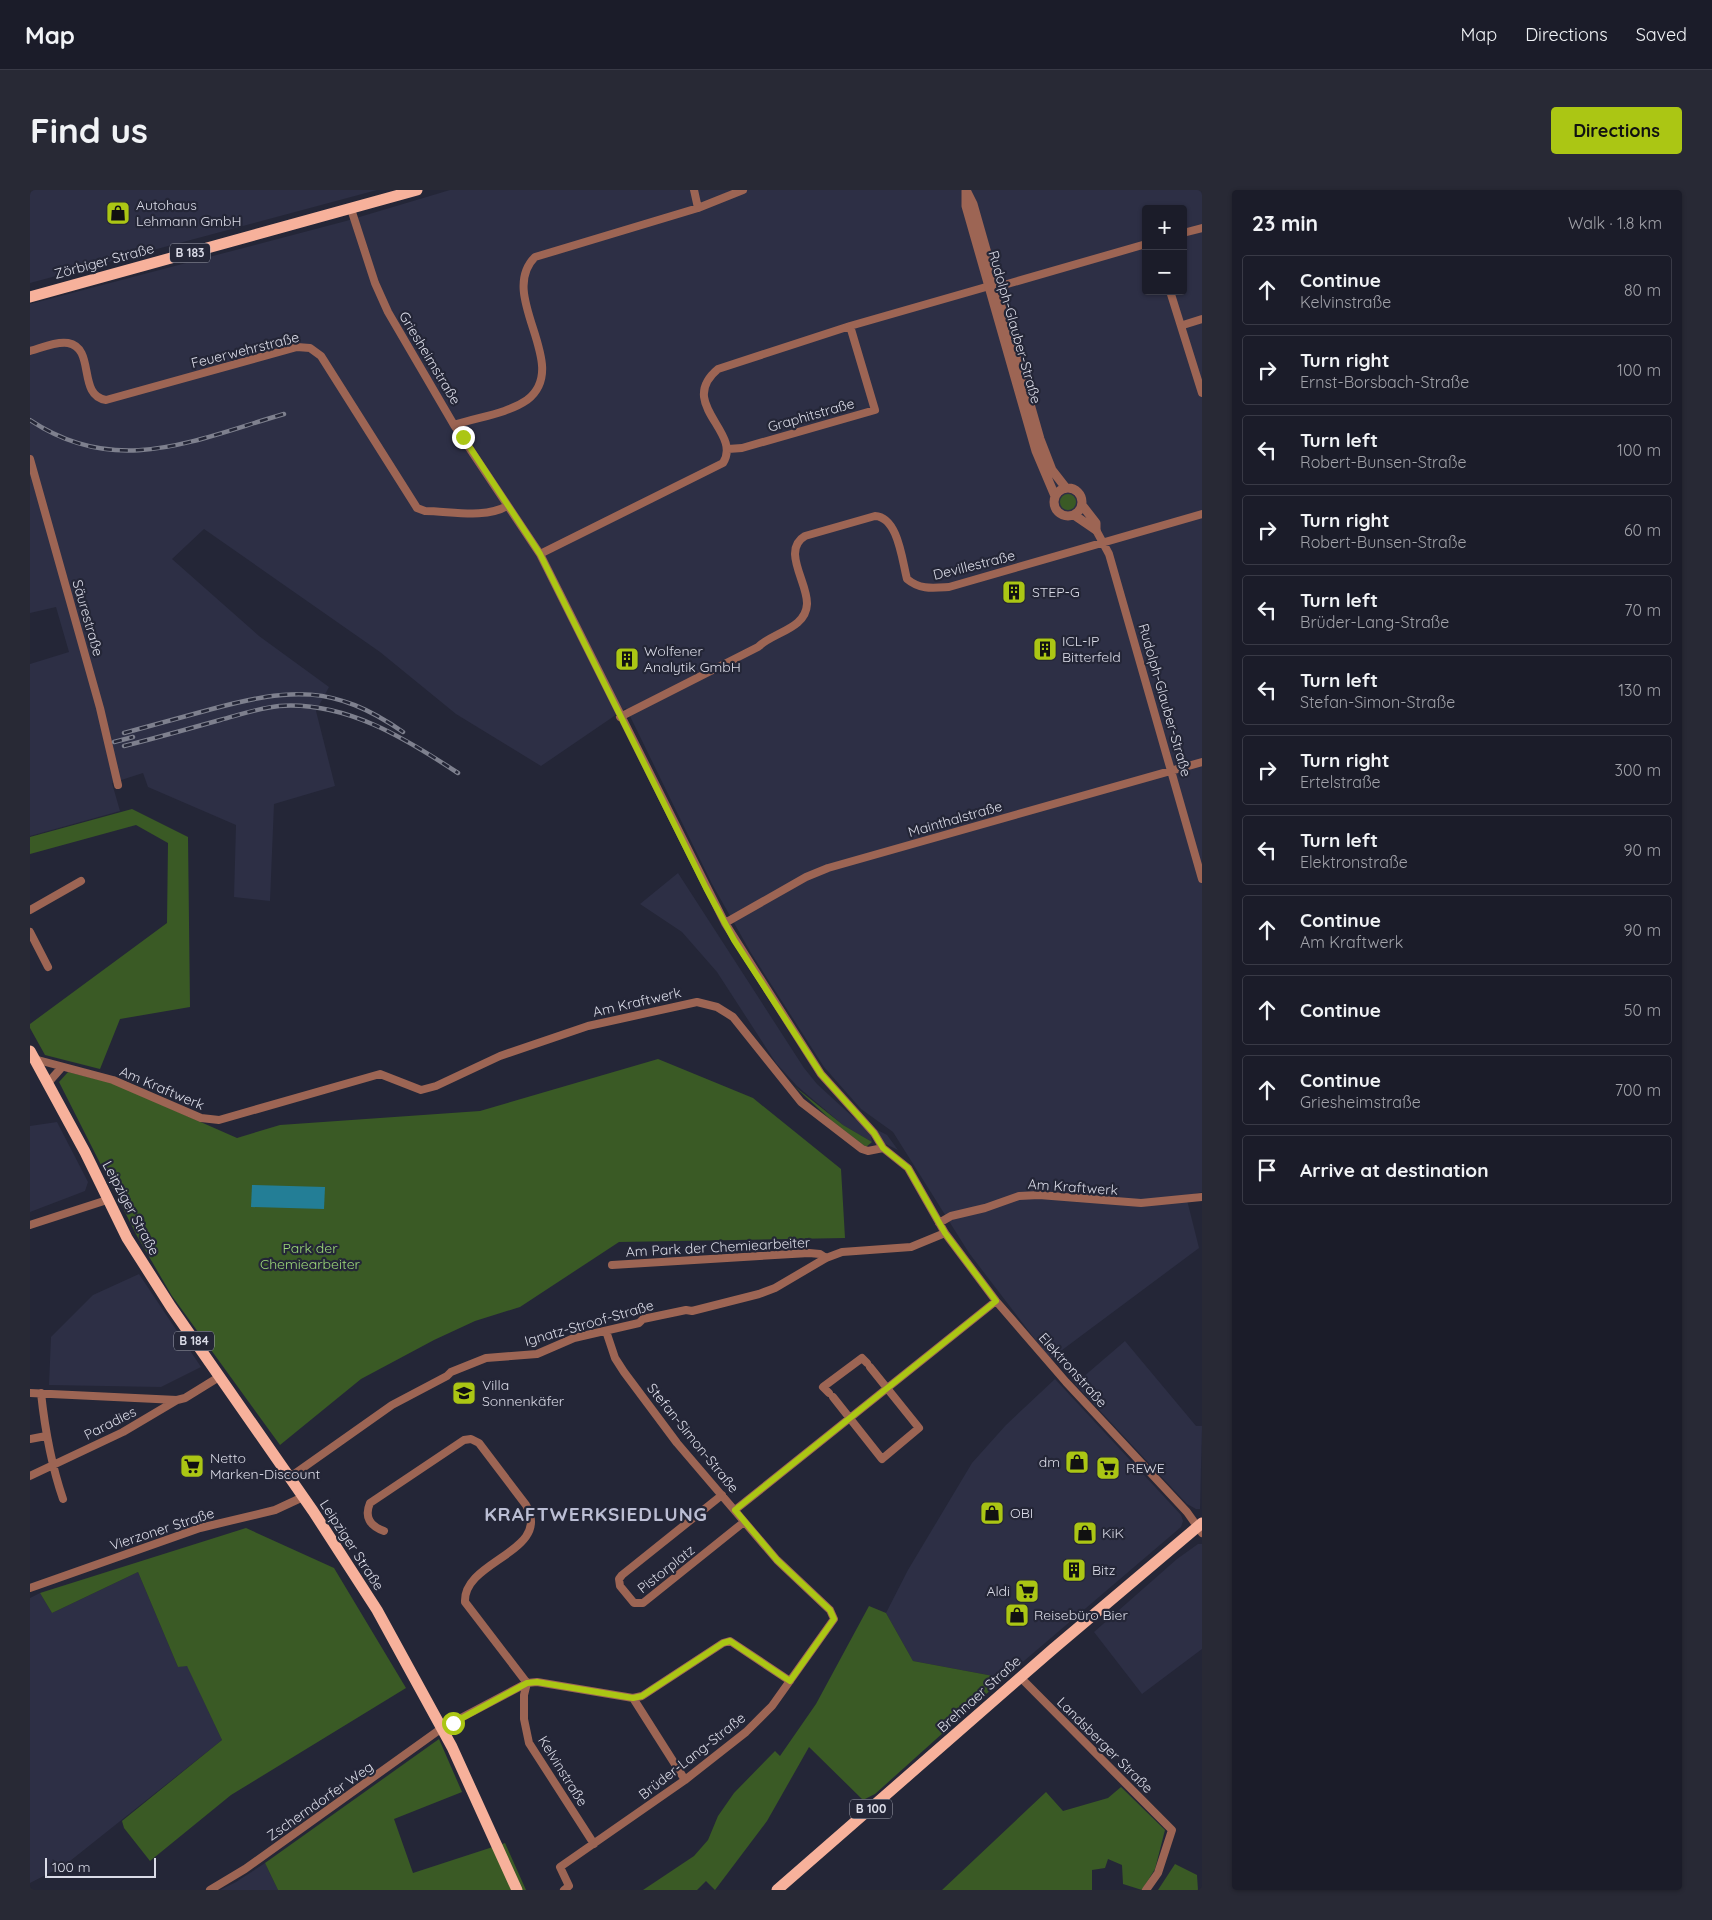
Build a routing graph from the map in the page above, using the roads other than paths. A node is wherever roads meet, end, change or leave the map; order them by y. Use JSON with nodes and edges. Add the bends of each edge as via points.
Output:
{"nodes":[{"id":1,"x":417,"y":190,"type":"edge"},
{"id":2,"x":694,"y":190,"type":"edge"},
{"id":3,"x":967,"y":190,"type":"edge"},
{"id":4,"x":739,"y":191,"type":"edge"},
{"id":5,"x":698,"y":208,"type":"junction"},
{"id":6,"x":351,"y":209,"type":"junction"},
{"id":7,"x":1202,"y":228,"type":"edge"},
{"id":8,"x":1187,"y":233,"type":"edge"},
{"id":9,"x":1142,"y":245,"type":"edge"},
{"id":10,"x":994,"y":286,"type":"junction"},
{"id":11,"x":1172,"y":295,"type":"edge"},
{"id":12,"x":30,"y":296,"type":"edge"},
{"id":13,"x":1202,"y":319,"type":"edge"},
{"id":14,"x":1183,"y":325,"type":"junction"},
{"id":15,"x":850,"y":326,"type":"junction"},
{"id":16,"x":30,"y":350,"type":"edge"},
{"id":17,"x":1202,"y":393,"type":"edge"},
{"id":18,"x":454,"y":425,"type":"junction"},
{"id":19,"x":728,"y":449,"type":"junction"},
{"id":20,"x":30,"y":459,"type":"edge"},
{"id":21,"x":1066,"y":488,"type":"junction"},
{"id":22,"x":1055,"y":496,"type":"junction"},
{"id":23,"x":1082,"y":505,"type":"junction"},
{"id":24,"x":507,"y":506,"type":"junction"},
{"id":25,"x":1202,"y":514,"type":"edge"},
{"id":26,"x":1074,"y":515,"type":"junction"},
{"id":27,"x":1096,"y":530,"type":"junction"},
{"id":28,"x":1103,"y":542,"type":"junction"},
{"id":29,"x":540,"y":554,"type":"junction"},
{"id":30,"x":620,"y":717,"type":"junction"},
{"id":31,"x":1202,"y":762,"type":"edge"},
{"id":32,"x":1171,"y":771,"type":"junction"},
{"id":33,"x":118,"y":785,"type":"dead end"},
{"id":34,"x":1202,"y":879,"type":"edge"},
{"id":35,"x":81,"y":881,"type":"dead end"},
{"id":36,"x":30,"y":910,"type":"edge"},
{"id":37,"x":725,"y":923,"type":"junction"},
{"id":38,"x":30,"y":932,"type":"edge"},
{"id":39,"x":48,"y":967,"type":"dead end"},
{"id":40,"x":31,"y":1056,"type":"edge"},
{"id":41,"x":62,"y":1067,"type":"junction"},
{"id":42,"x":47,"y":1084,"type":"junction"},
{"id":43,"x":883,"y":1148,"type":"junction"},
{"id":44,"x":1202,"y":1197,"type":"edge"},
{"id":45,"x":107,"y":1200,"type":"junction"},
{"id":46,"x":939,"y":1223,"type":"junction"},
{"id":47,"x":30,"y":1225,"type":"edge"},
{"id":48,"x":945,"y":1233,"type":"junction"},
{"id":49,"x":826,"y":1258,"type":"junction"},
{"id":50,"x":612,"y":1265,"type":"dead end"},
{"id":51,"x":996,"y":1301,"type":"junction"},
{"id":52,"x":606,"y":1331,"type":"junction"},
{"id":53,"x":219,"y":1376,"type":"junction"},
{"id":54,"x":887,"y":1388,"type":"junction"},
{"id":55,"x":30,"y":1393,"type":"edge"},
{"id":56,"x":41,"y":1393,"type":"junction"},
{"id":57,"x":177,"y":1400,"type":"junction"},
{"id":58,"x":849,"y":1416,"type":"junction"},
{"id":59,"x":46,"y":1436,"type":"junction"},
{"id":60,"x":30,"y":1439,"type":"edge"},
{"id":61,"x":52,"y":1465,"type":"junction"},
{"id":62,"x":30,"y":1476,"type":"edge"},
{"id":63,"x":290,"y":1477,"type":"junction"},
{"id":64,"x":722,"y":1495,"type":"junction"},
{"id":65,"x":303,"y":1496,"type":"junction"},
{"id":66,"x":63,"y":1499,"type":"dead end"},
{"id":67,"x":735,"y":1510,"type":"junction"},
{"id":68,"x":744,"y":1522,"type":"junction"},
{"id":69,"x":1200,"y":1528,"type":"edge"},
{"id":70,"x":384,"y":1531,"type":"dead end"},
{"id":71,"x":30,"y":1588,"type":"edge"},
{"id":72,"x":834,"y":1619,"type":"joint"},
{"id":73,"x":1020,"y":1677,"type":"junction"},
{"id":74,"x":790,"y":1681,"type":"junction"},
{"id":75,"x":527,"y":1683,"type":"junction"},
{"id":76,"x":633,"y":1698,"type":"junction"},
{"id":77,"x":442,"y":1728,"type":"junction"},
{"id":78,"x":685,"y":1780,"type":"junction"},
{"id":79,"x":594,"y":1844,"type":"junction"},
{"id":80,"x":210,"y":1890,"type":"edge"},
{"id":81,"x":517,"y":1890,"type":"edge"},
{"id":82,"x":564,"y":1890,"type":"edge"},
{"id":83,"x":777,"y":1890,"type":"edge"},
{"id":84,"x":1146,"y":1890,"type":"edge"}],
"edges":[{"from":1,"to":6,"type":"main road","name":"Zörbiger Straße","number":"B 183"},
{"from":2,"to":5,"type":"street"},
{"from":3,"to":10,"type":"street","name":"Rudolph-Glauber-Straße","via":[[966,206]]},
{"from":4,"to":5,"type":"street"},
{"from":5,"to":18,"type":"street","via":[[535,257],[526,266],[523,279],[542,361],[542,375],[537,387],[528,399],[512,407]]},
{"from":6,"to":12,"type":"main road","name":"Zörbiger Straße","number":"B 183"},
{"from":6,"to":18,"type":"street","name":"Griesheimstraße","via":[[384,304]]},
{"from":7,"to":8,"type":"street"},
{"from":9,"to":10,"type":"street"},
{"from":10,"to":15,"type":"street"},
{"from":10,"to":21,"type":"street","name":"Rudolph-Glauber-Straße","via":[[1045,453],[1058,480]]},
{"from":10,"to":22,"type":"street","name":"Rudolph-Glauber-Straße","via":[[1036,451]]},
{"from":11,"to":14,"type":"street"},
{"from":13,"to":14,"type":"street"},
{"from":14,"to":17,"type":"street"},
{"from":15,"to":19,"type":"street","via":[[714,372],[705,387],[705,403]]},
{"from":15,"to":19,"type":"street","name":"Graphitstraße","via":[[874,410],[742,448]]},
{"from":16,"to":24,"type":"street","name":"Feuerwehrstraße","via":[[64,342],[76,346],[82,354],[92,391],[96,397],[106,400],[297,347],[310,348],[321,356],[417,508],[482,513]]},
{"from":18,"to":24,"type":"street","name":"Griesheimstraße"},
{"from":19,"to":29,"type":"street","via":[[720,466]]},
{"from":20,"to":33,"type":"street","name":"Säurestraße","via":[[100,708]]},
{"from":21,"to":22,"type":"street"},
{"from":21,"to":23,"type":"street","name":"Rudolph-Glauber-Straße","via":[[1078,493]]},
{"from":22,"to":26,"type":"street","name":"Rudolph-Glauber-Straße","via":[[1054,506],[1058,512]]},
{"from":23,"to":26,"type":"street"},
{"from":23,"to":27,"type":"street","name":"Rudolph-Glauber-Straße","via":[[1096,523]]},
{"from":24,"to":29,"type":"street","name":"Griesheimstraße"},
{"from":25,"to":28,"type":"street"},
{"from":26,"to":27,"type":"street","name":"Rudolph-Glauber-Straße"},
{"from":27,"to":28,"type":"street","name":"Rudolph-Glauber-Straße"},
{"from":28,"to":30,"type":"street","name":"Devillestraße","via":[[929,589],[907,579],[893,526],[885,518],[875,516],[805,536],[799,541],[795,555],[807,607],[797,624]]},
{"from":28,"to":32,"type":"street","name":"Rudolph-Glauber-Straße"},
{"from":29,"to":30,"type":"street","name":"Griesheimstraße"},
{"from":30,"to":37,"type":"street","name":"Griesheimstraße"},
{"from":31,"to":32,"type":"street","name":"Mainthalstraße"},
{"from":32,"to":34,"type":"street","name":"Rudolph-Glauber-Straße"},
{"from":32,"to":37,"type":"street","name":"Mainthalstraße","via":[[828,868]]},
{"from":35,"to":36,"type":"street"},
{"from":37,"to":43,"type":"street","name":"Griesheimstraße","via":[[818,1069],[874,1133]]},
{"from":38,"to":39,"type":"street"},
{"from":40,"to":41,"type":"street","name":"Am Kraftwerk"},
{"from":40,"to":42,"type":"main road","name":"Leipziger Straße","number":"B 184"},
{"from":41,"to":42,"type":"street"},
{"from":41,"to":43,"type":"street","name":"Am Kraftwerk","via":[[113,1080],[201,1118],[219,1120],[380,1074],[421,1090],[500,1056],[588,1026],[697,1002],[716,1006],[733,1017],[801,1102],[862,1149]]},
{"from":42,"to":45,"type":"main road","name":"Leipziger Straße","number":"B 184","via":[[85,1152]]},
{"from":43,"to":46,"type":"street","via":[[908,1168]]},
{"from":44,"to":46,"type":"street","name":"Am Kraftwerk","via":[[1141,1202],[1019,1196],[951,1216]]},
{"from":45,"to":47,"type":"street"},
{"from":45,"to":53,"type":"main road","name":"Leipziger Straße","number":"B 184","via":[[161,1292]]},
{"from":46,"to":48,"type":"street","name":"Elektronstraße"},
{"from":48,"to":49,"type":"street","name":"Ignatz-Stroof-Straße","via":[[911,1247],[855,1249]]},
{"from":48,"to":51,"type":"street","name":"Elektronstraße"},
{"from":49,"to":50,"type":"street","name":"Am Park der Chemiearbeiter","via":[[809,1253]]},
{"from":49,"to":52,"type":"street","name":"Ignatz-Stroof-Straße","via":[[759,1294],[692,1311],[643,1319],[639,1323]]},
{"from":51,"to":54,"type":"street"},
{"from":51,"to":69,"type":"street","name":"Elektronstraße"},
{"from":52,"to":63,"type":"street","name":"Ignatz-Stroof-Straße","via":[[574,1338],[537,1354],[486,1358],[451,1372],[392,1405]]},
{"from":52,"to":64,"type":"street","name":"Stefan-Simon-Straße","via":[[615,1358],[624,1372],[677,1443]]},
{"from":53,"to":57,"type":"street","name":"Paradies"},
{"from":53,"to":63,"type":"main road","name":"Leipziger Straße","number":"B 184"},
{"from":54,"to":58,"type":"street"},
{"from":54,"to":58,"type":"street","via":[[862,1358],[823,1387]]},
{"from":54,"to":58,"type":"street","via":[[919,1428],[882,1459]]},
{"from":55,"to":56,"type":"street","name":"Paradies"},
{"from":56,"to":57,"type":"street","name":"Paradies"},
{"from":56,"to":59,"type":"street"},
{"from":57,"to":61,"type":"street","name":"Paradies","via":[[123,1432]]},
{"from":58,"to":67,"type":"street"},
{"from":59,"to":60,"type":"street"},
{"from":59,"to":61,"type":"street"},
{"from":61,"to":62,"type":"street","name":"Paradies"},
{"from":61,"to":66,"type":"street"},
{"from":63,"to":65,"type":"main road","name":"Leipziger Straße","number":"B 184"},
{"from":64,"to":67,"type":"street","name":"Stefan-Simon-Straße"},
{"from":64,"to":68,"type":"street","name":"Pistorplatz","via":[[622,1575],[620,1586],[634,1603],[644,1603]]},
{"from":65,"to":71,"type":"street","name":"Vierzoner Straße","via":[[275,1510],[200,1528]]},
{"from":65,"to":77,"type":"main road","name":"Leipziger Straße","number":"B 184","via":[[377,1610]]},
{"from":67,"to":68,"type":"street","name":"Stefan-Simon-Straße"},
{"from":68,"to":72,"type":"street","name":"Stefan-Simon-Straße","via":[[777,1560],[830,1610]]},
{"from":69,"to":73,"type":"main road","name":"Brehnaer Straße","number":"B 100"},
{"from":70,"to":75,"type":"street","via":[[375,1528],[368,1519],[366,1511],[370,1503],[464,1440],[479,1443],[526,1505],[532,1515],[532,1523],[523,1540],[471,1582],[464,1595],[465,1602]]},
{"from":72,"to":74,"type":"street","name":"Brüder-Lang-Straße"},
{"from":73,"to":83,"type":"main road","name":"Brehnaer Straße","number":"B 100"},
{"from":73,"to":84,"type":"street","name":"Landsberger Straße","via":[[1172,1830],[1158,1873]]},
{"from":74,"to":76,"type":"street","via":[[730,1641],[642,1696]]},
{"from":74,"to":78,"type":"street","name":"Brüder-Lang-Straße","via":[[765,1714]]},
{"from":75,"to":76,"type":"street"},
{"from":75,"to":77,"type":"street"},
{"from":75,"to":79,"type":"street","name":"Kelvinstraße","via":[[524,1720],[529,1743]]},
{"from":76,"to":78,"type":"street"},
{"from":77,"to":80,"type":"street","name":"Zscherndorfer Weg","via":[[245,1869]]},
{"from":77,"to":81,"type":"main road","name":"Leipziger Straße","number":"B 184"},
{"from":78,"to":79,"type":"street","name":"Brüder-Lang-Straße"},
{"from":79,"to":82,"type":"street","name":"Brüder-Lang-Straße","via":[[560,1867],[569,1886]]}]}
